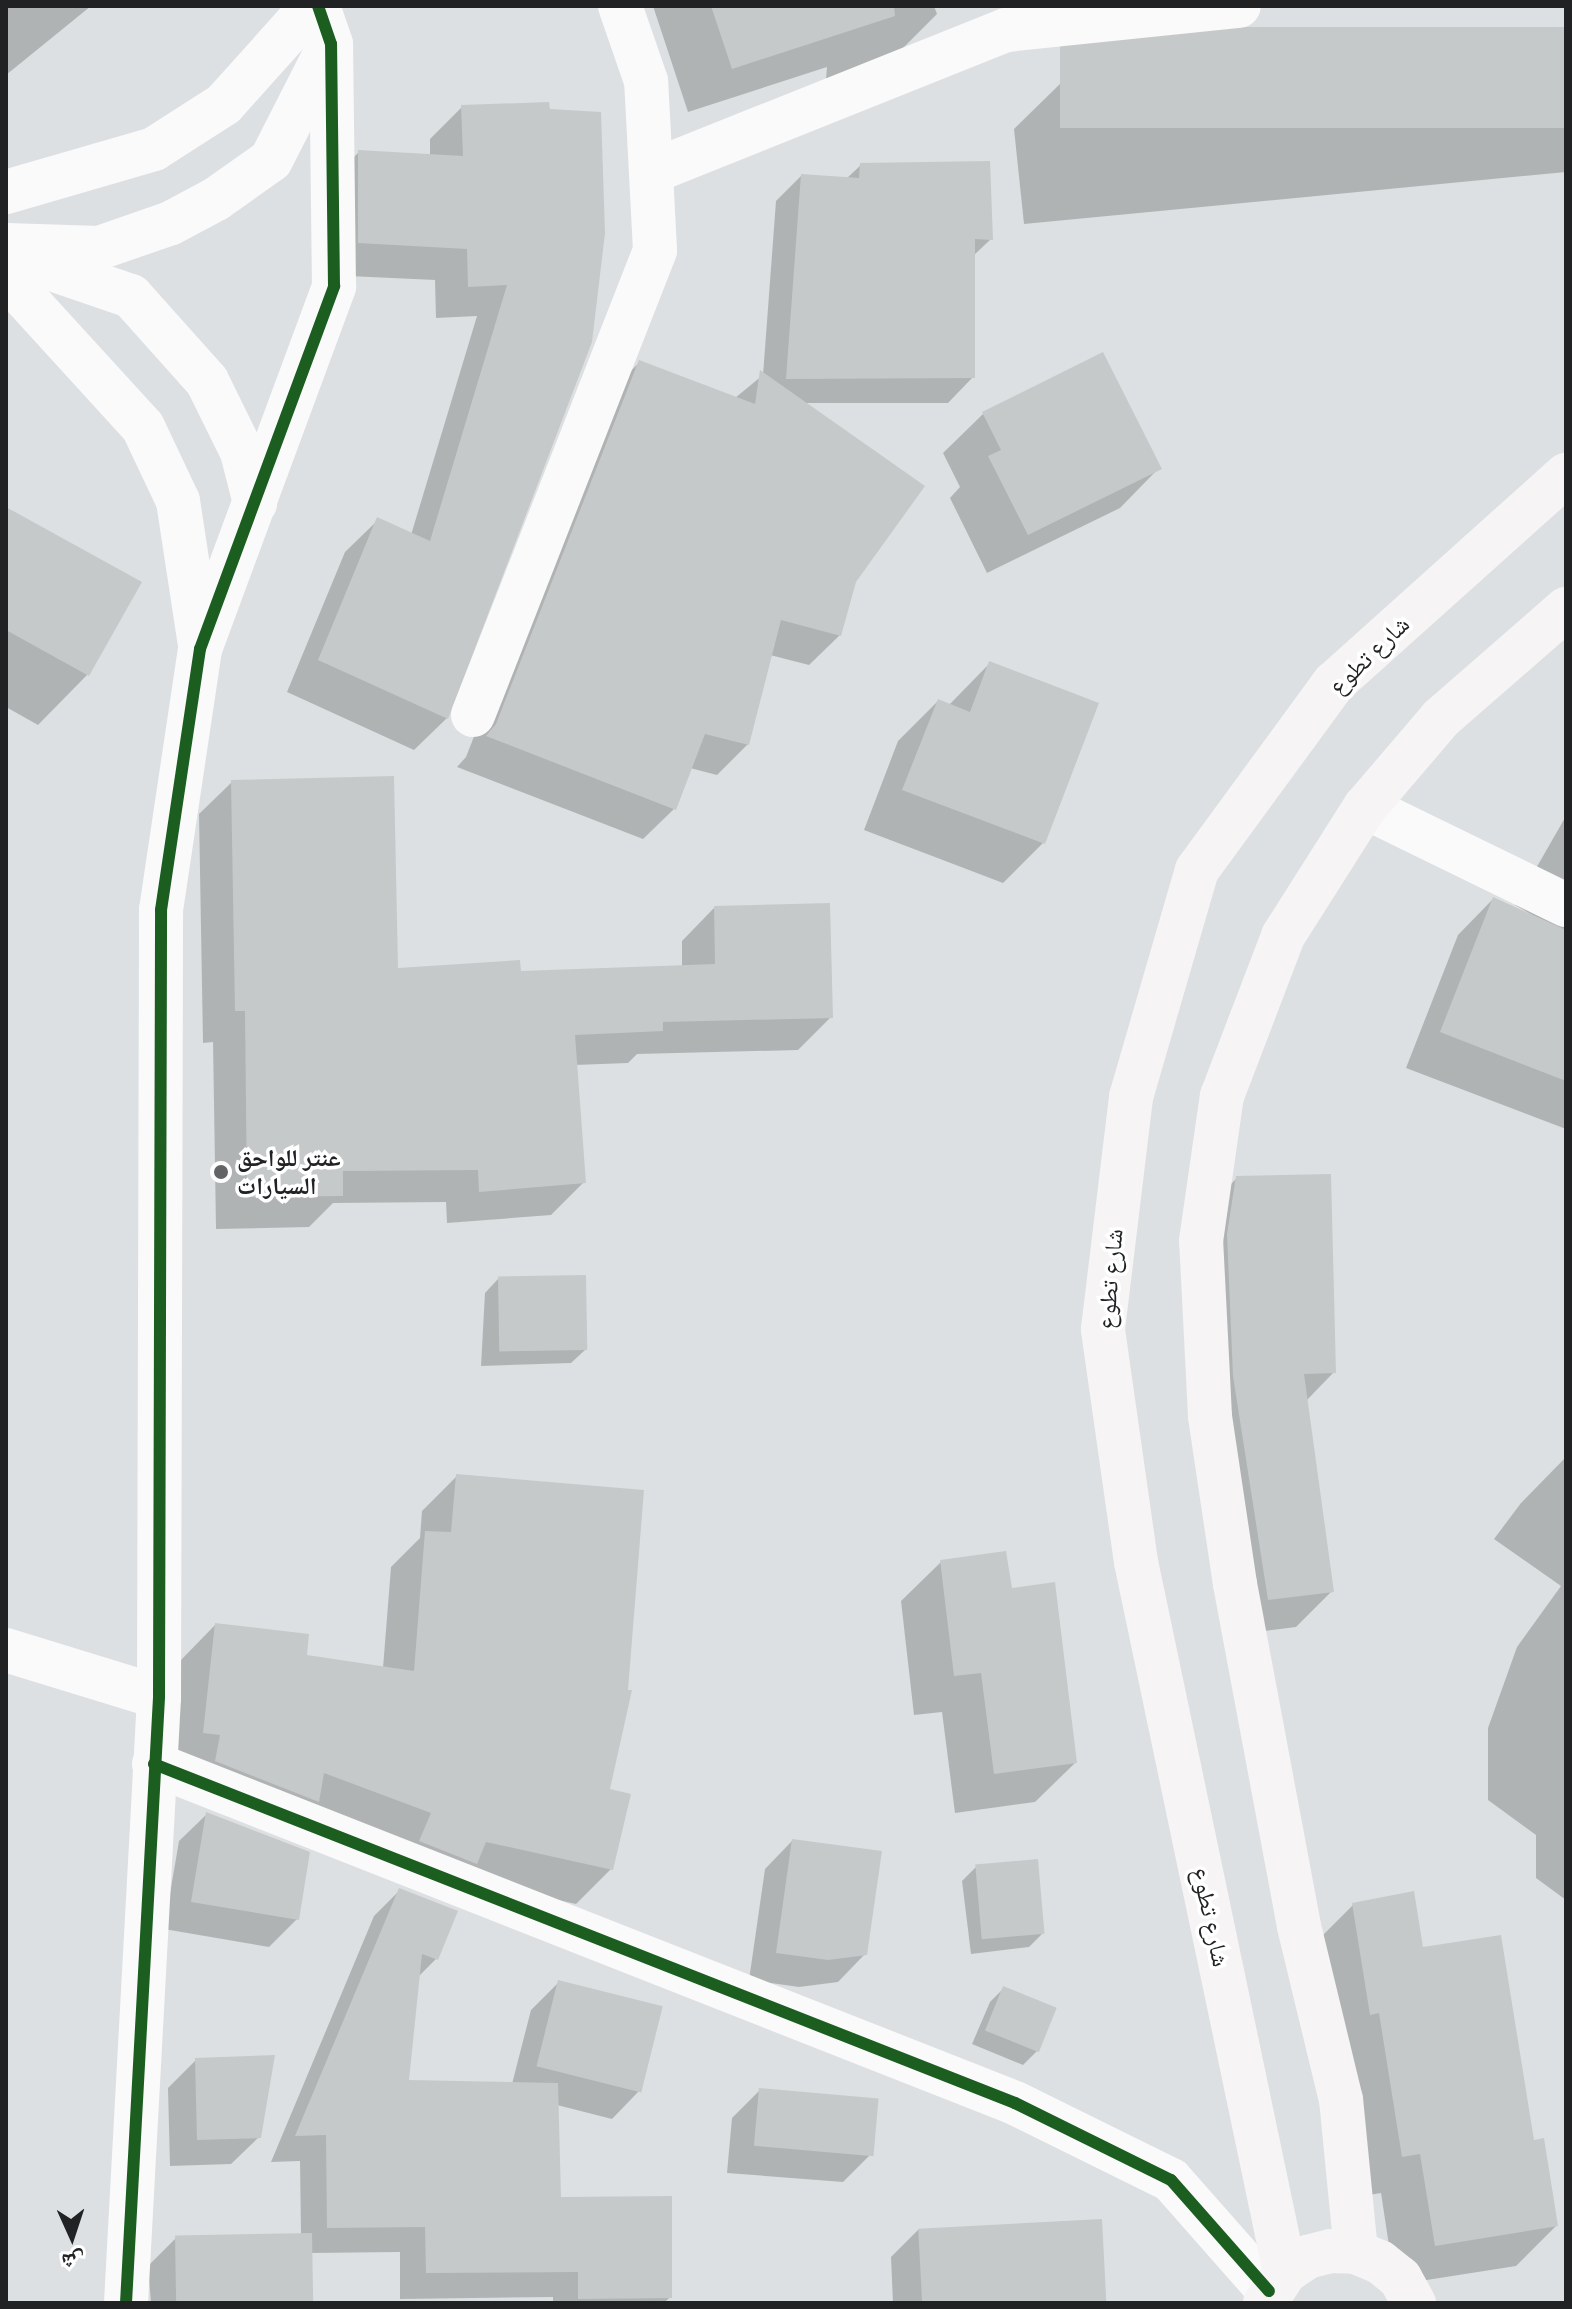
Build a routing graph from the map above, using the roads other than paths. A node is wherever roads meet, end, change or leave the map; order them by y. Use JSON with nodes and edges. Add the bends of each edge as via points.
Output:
{"nodes":[{"id":1,"x":620,"y":6,"type":"edge"},
{"id":2,"x":1239,"y":6,"type":"edge"},
{"id":3,"x":320,"y":19,"type":"edge"},
{"id":4,"x":651,"y":172,"type":"junction"},
{"id":5,"x":6,"y":192,"type":"edge"},
{"id":6,"x":6,"y":245,"type":"edge"},
{"id":7,"x":6,"y":253,"type":"edge"},
{"id":8,"x":6,"y":277,"type":"edge"},
{"id":9,"x":1566,"y":475,"type":"edge"},
{"id":10,"x":255,"y":503,"type":"junction"},
{"id":11,"x":1566,"y":609,"type":"edge"},
{"id":12,"x":200,"y":649,"type":"junction"},
{"id":13,"x":473,"y":715,"type":"dead end"},
{"id":14,"x":1365,"y":807,"type":"junction"},
{"id":15,"x":1566,"y":905,"type":"edge"},
{"id":16,"x":6,"y":1650,"type":"edge"},
{"id":17,"x":159,"y":1697,"type":"junction"},
{"id":18,"x":154,"y":1764,"type":"junction"},
{"id":19,"x":1356,"y":2252,"type":"junction"},
{"id":20,"x":1273,"y":2289,"type":"edge"},
{"id":21,"x":126,"y":2303,"type":"edge"},
{"id":22,"x":1414,"y":2303,"type":"edge"}],
"edges":[{"from":1,"to":4,"type":"street","via":[[646,81]]},
{"from":2,"to":4,"type":"street","via":[[1006,30]]},
{"from":3,"to":5,"type":"street","via":[[224,104],[154,149]]},
{"from":3,"to":6,"type":"street","via":[[271,160],[171,223],[99,248]]},
{"from":3,"to":10,"type":"street","via":[[334,286]]},
{"from":4,"to":13,"type":"street","via":[[655,250]]},
{"from":7,"to":10,"type":"street","via":[[131,296],[207,381],[242,452]]},
{"from":8,"to":12,"type":"street","via":[[143,427],[178,501]]},
{"from":9,"to":20,"type":"main road","name":"شارع تطوع","via":[[1334,683],[1197,870],[1131,1097],[1103,1329],[1136,1562]]},
{"from":10,"to":12,"type":"street"},
{"from":11,"to":14,"type":"main road","via":[[1441,718]]},
{"from":12,"to":17,"type":"street","via":[[161,910]]},
{"from":14,"to":15,"type":"street"},
{"from":14,"to":19,"type":"main road","via":[[1283,936],[1222,1096],[1201,1241],[1210,1416],[1235,1584],[1299,1926],[1341,2100]]},
{"from":16,"to":17,"type":"street"},
{"from":17,"to":18,"type":"street"},
{"from":18,"to":20,"type":"street","via":[[1015,2103],[1171,2180]]},
{"from":18,"to":21,"type":"street"},
{"from":19,"to":20,"type":"main road","via":[[1307,2257]]},
{"from":19,"to":22,"type":"main road","via":[[1400,2278]]}]}
